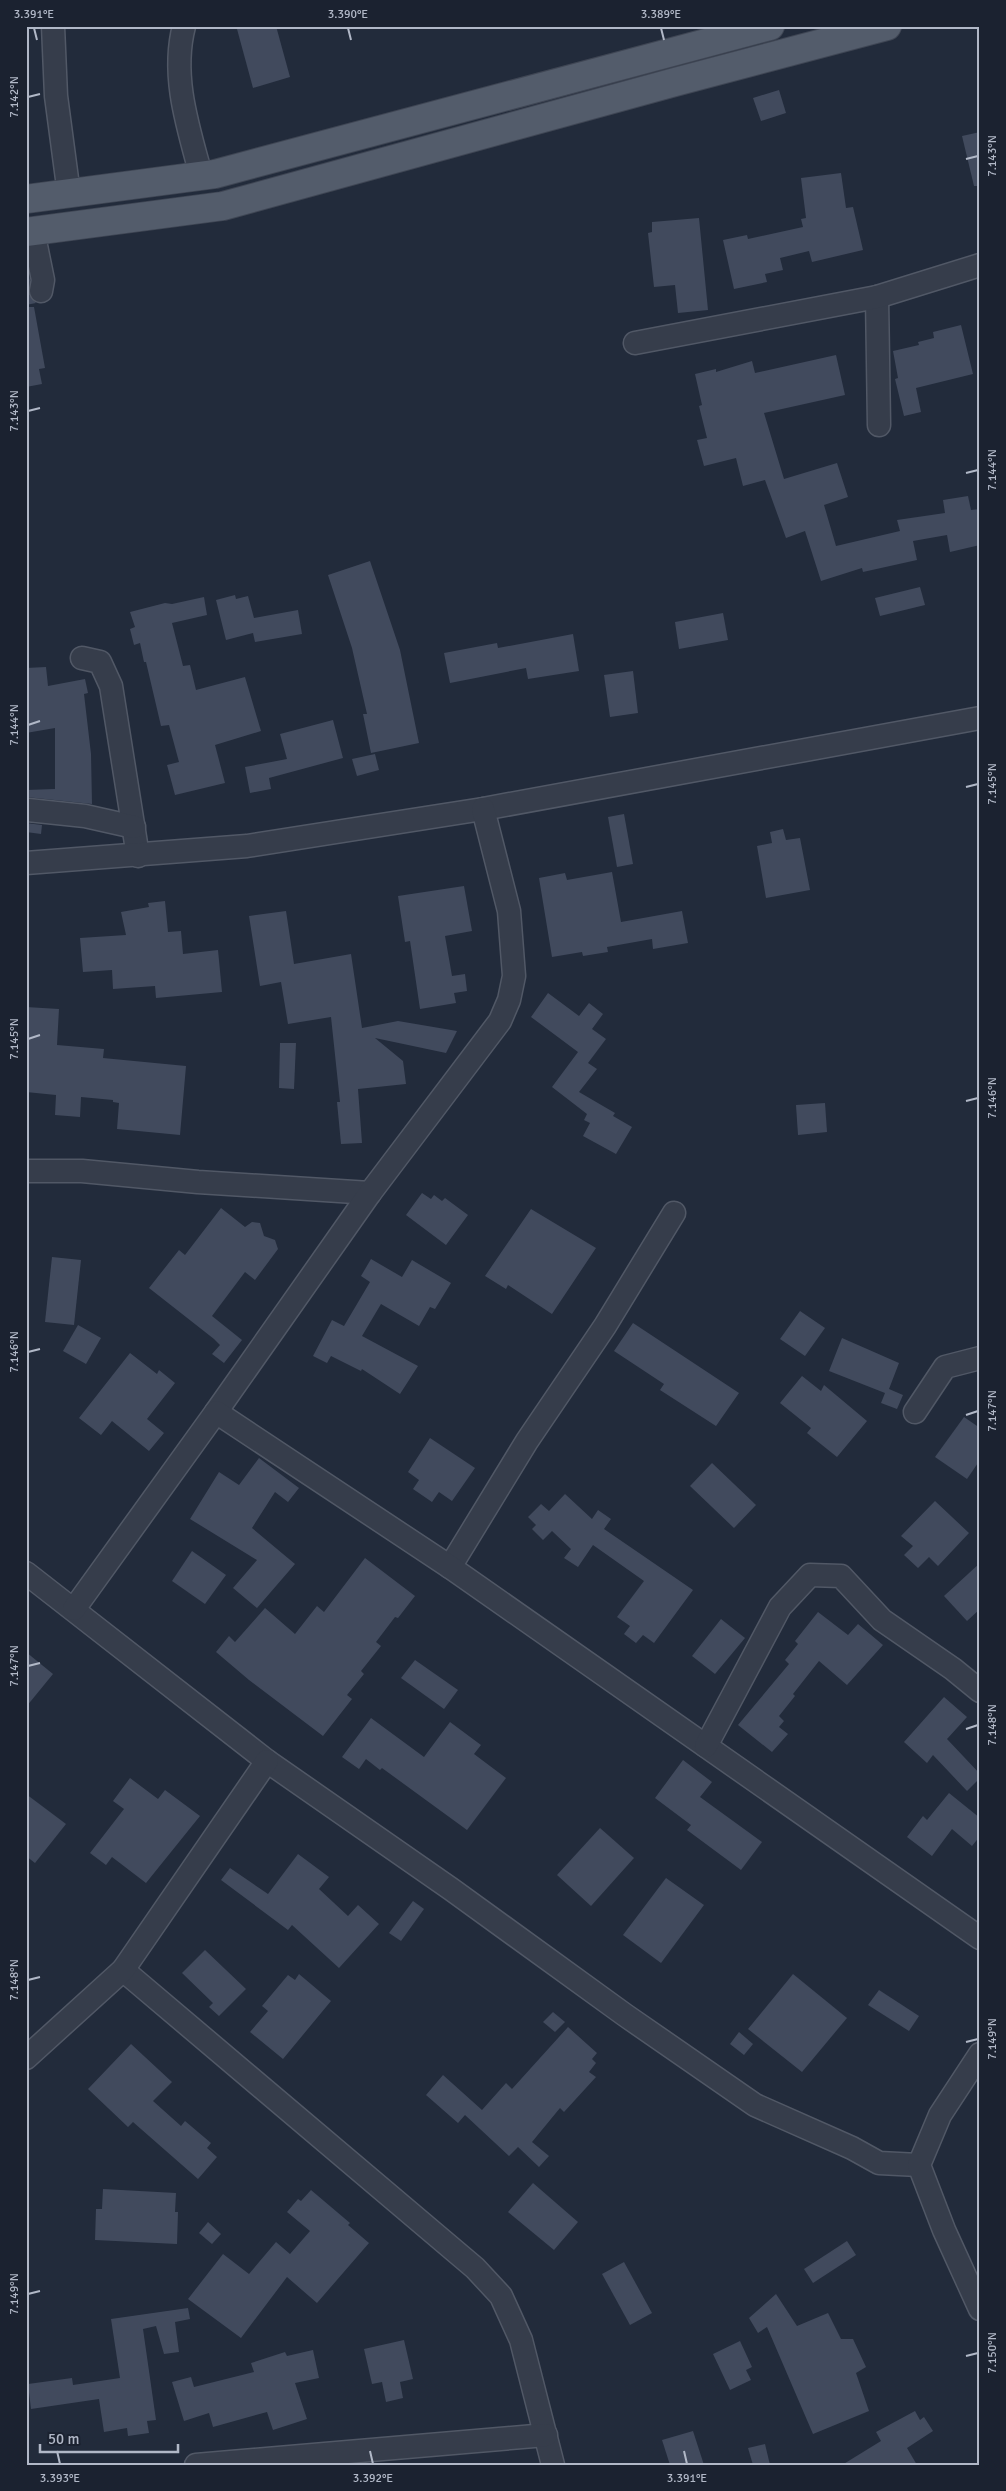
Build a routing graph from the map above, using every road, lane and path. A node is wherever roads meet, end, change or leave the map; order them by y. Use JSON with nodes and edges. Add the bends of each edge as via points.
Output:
{"nodes":[{"id":1,"x":54,"y":26,"type":"edge"},
{"id":2,"x":184,"y":26,"type":"edge"},
{"id":3,"x":770,"y":26,"type":"edge"},
{"id":4,"x":887,"y":26,"type":"edge"},
{"id":5,"x":201,"y":176,"type":"junction"},
{"id":6,"x":69,"y":194,"type":"junction"},
{"id":7,"x":26,"y":199,"type":"edge"},
{"id":8,"x":29,"y":231,"type":"edge"},
{"id":9,"x":980,"y":264,"type":"edge"},
{"id":10,"x":42,"y":291,"type":"dead end"},
{"id":11,"x":877,"y":297,"type":"junction"},
{"id":12,"x":635,"y":343,"type":"dead end"},
{"id":13,"x":879,"y":425,"type":"dead end"},
{"id":14,"x":82,"y":658,"type":"dead end"},
{"id":15,"x":980,"y":718,"type":"edge"},
{"id":16,"x":483,"y":809,"type":"junction"},
{"id":17,"x":28,"y":810,"type":"dead end"},
{"id":18,"x":134,"y":827,"type":"junction"},
{"id":19,"x":138,"y":856,"type":"junction"},
{"id":20,"x":26,"y":863,"type":"edge"},
{"id":21,"x":26,"y":1172,"type":"edge"},
{"id":22,"x":370,"y":1193,"type":"junction"},
{"id":23,"x":674,"y":1213,"type":"dead end"},
{"id":24,"x":980,"y":1358,"type":"edge"},
{"id":25,"x":216,"y":1412,"type":"junction"},
{"id":26,"x":915,"y":1412,"type":"dead end"},
{"id":27,"x":450,"y":1567,"type":"junction"},
{"id":28,"x":26,"y":1573,"type":"edge"},
{"id":29,"x":74,"y":1609,"type":"junction"},
{"id":30,"x":980,"y":1691,"type":"edge"},
{"id":31,"x":706,"y":1746,"type":"junction"},
{"id":32,"x":267,"y":1761,"type":"junction"},
{"id":33,"x":980,"y":1938,"type":"edge"},
{"id":34,"x":122,"y":1970,"type":"junction"},
{"id":35,"x":980,"y":2054,"type":"edge"},
{"id":36,"x":26,"y":2058,"type":"edge"},
{"id":37,"x":918,"y":2165,"type":"junction"},
{"id":38,"x":980,"y":2309,"type":"edge"},
{"id":39,"x":546,"y":2434,"type":"junction"},
{"id":40,"x":196,"y":2465,"type":"edge"},
{"id":41,"x":553,"y":2465,"type":"edge"}],
"edges":[{"from":1,"to":6,"type":"street","via":[[56,96]]},
{"from":2,"to":5,"type":"street","via":[[180,97]]},
{"from":3,"to":5,"type":"main road"},
{"from":4,"to":8,"type":"main road","via":[[223,206]]},
{"from":5,"to":6,"type":"main road"},
{"from":6,"to":7,"type":"main road"},
{"from":8,"to":10,"type":"street","via":[[43,280]]},
{"from":9,"to":11,"type":"street"},
{"from":11,"to":12,"type":"street"},
{"from":11,"to":13,"type":"street"},
{"from":14,"to":18,"type":"street","via":[[100,662],[111,686]]},
{"from":15,"to":16,"type":"street"},
{"from":16,"to":19,"type":"street","via":[[247,846]]},
{"from":16,"to":22,"type":"street","via":[[509,911],[514,976],[509,1000],[500,1021]]},
{"from":17,"to":18,"type":"street","via":[[85,816]]},
{"from":18,"to":19,"type":"street"},
{"from":19,"to":20,"type":"street"},
{"from":21,"to":22,"type":"street","via":[[82,1171]]},
{"from":22,"to":25,"type":"street"},
{"from":23,"to":27,"type":"street"},
{"from":24,"to":26,"type":"street","via":[[945,1367]]},
{"from":25,"to":27,"type":"street"},
{"from":25,"to":29,"type":"street"},
{"from":27,"to":31,"type":"street"},
{"from":28,"to":29,"type":"street"},
{"from":29,"to":32,"type":"street"},
{"from":30,"to":31,"type":"street","via":[[882,1620],[841,1576],[810,1575],[780,1607]]},
{"from":31,"to":33,"type":"street"},
{"from":32,"to":34,"type":"street"},
{"from":32,"to":37,"type":"street","via":[[755,2105],[879,2163]]},
{"from":34,"to":36,"type":"street"},
{"from":34,"to":39,"type":"street","via":[[475,2268],[501,2296],[521,2340]]},
{"from":35,"to":37,"type":"street","via":[[940,2115]]},
{"from":37,"to":38,"type":"street"},
{"from":39,"to":40,"type":"street"},
{"from":39,"to":41,"type":"street"}]}
